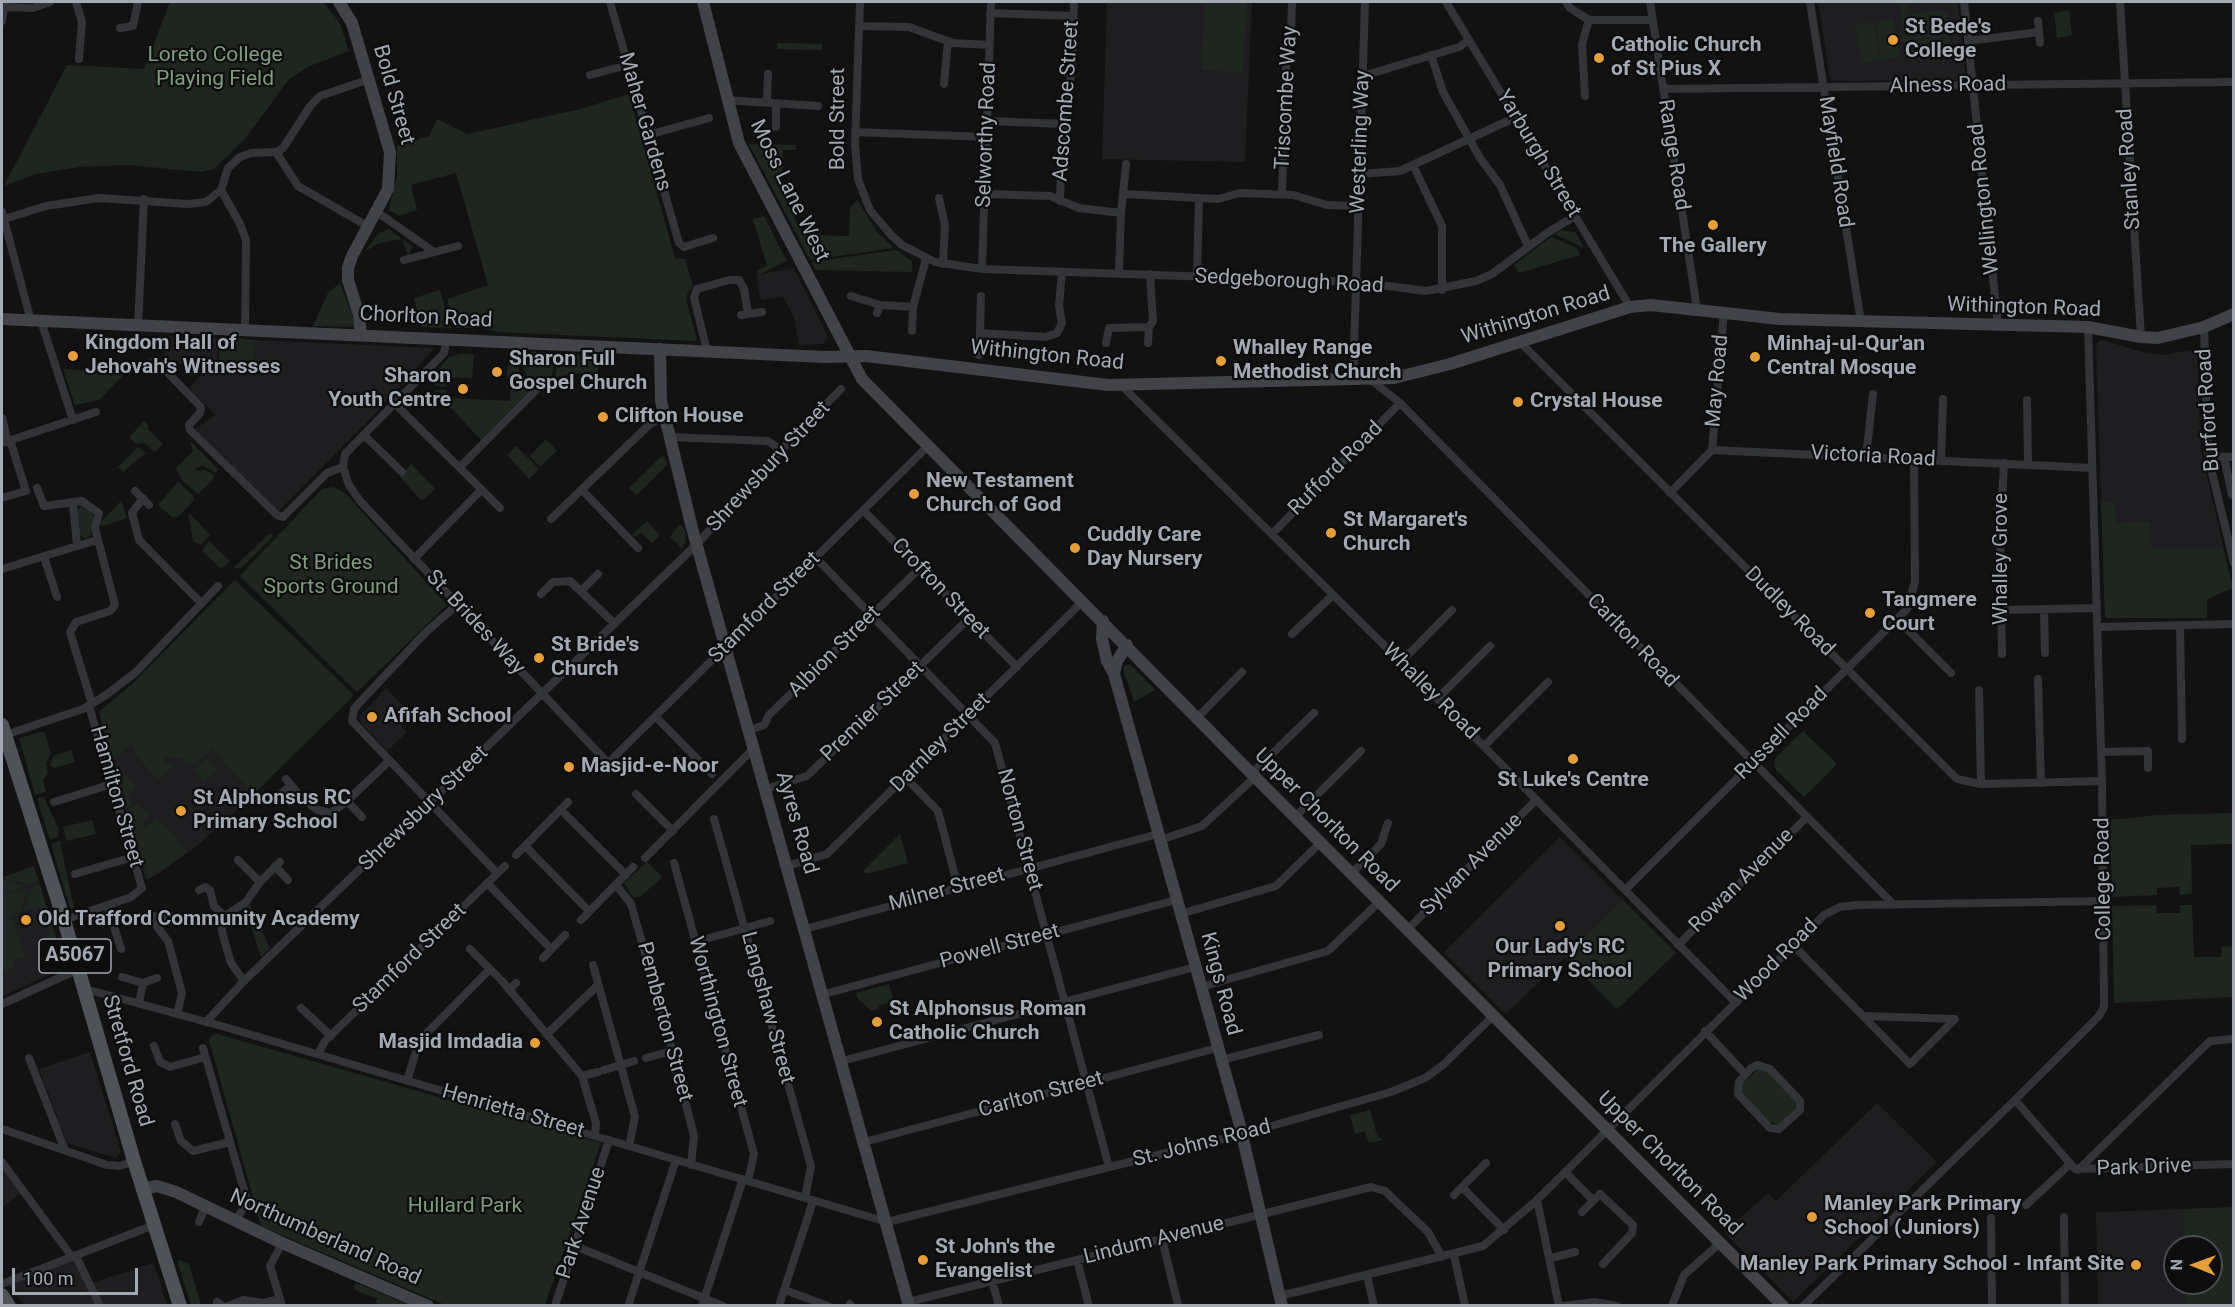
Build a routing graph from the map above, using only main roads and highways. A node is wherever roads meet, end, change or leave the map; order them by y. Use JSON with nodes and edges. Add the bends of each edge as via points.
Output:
{"nodes":[{"id":1,"x":2,"y":732,"type":"edge"},
{"id":2,"x":2,"y":1295,"type":"edge"},
{"id":3,"x":9,"y":1305,"type":"edge"},
{"id":4,"x":180,"y":1305,"type":"edge"}],
"edges":[{"from":1,"to":4,"type":"main road","name":"Stretford Road","number":"A5067","via":[[64,920]]},
{"from":2,"to":3,"type":"main road"}]}
